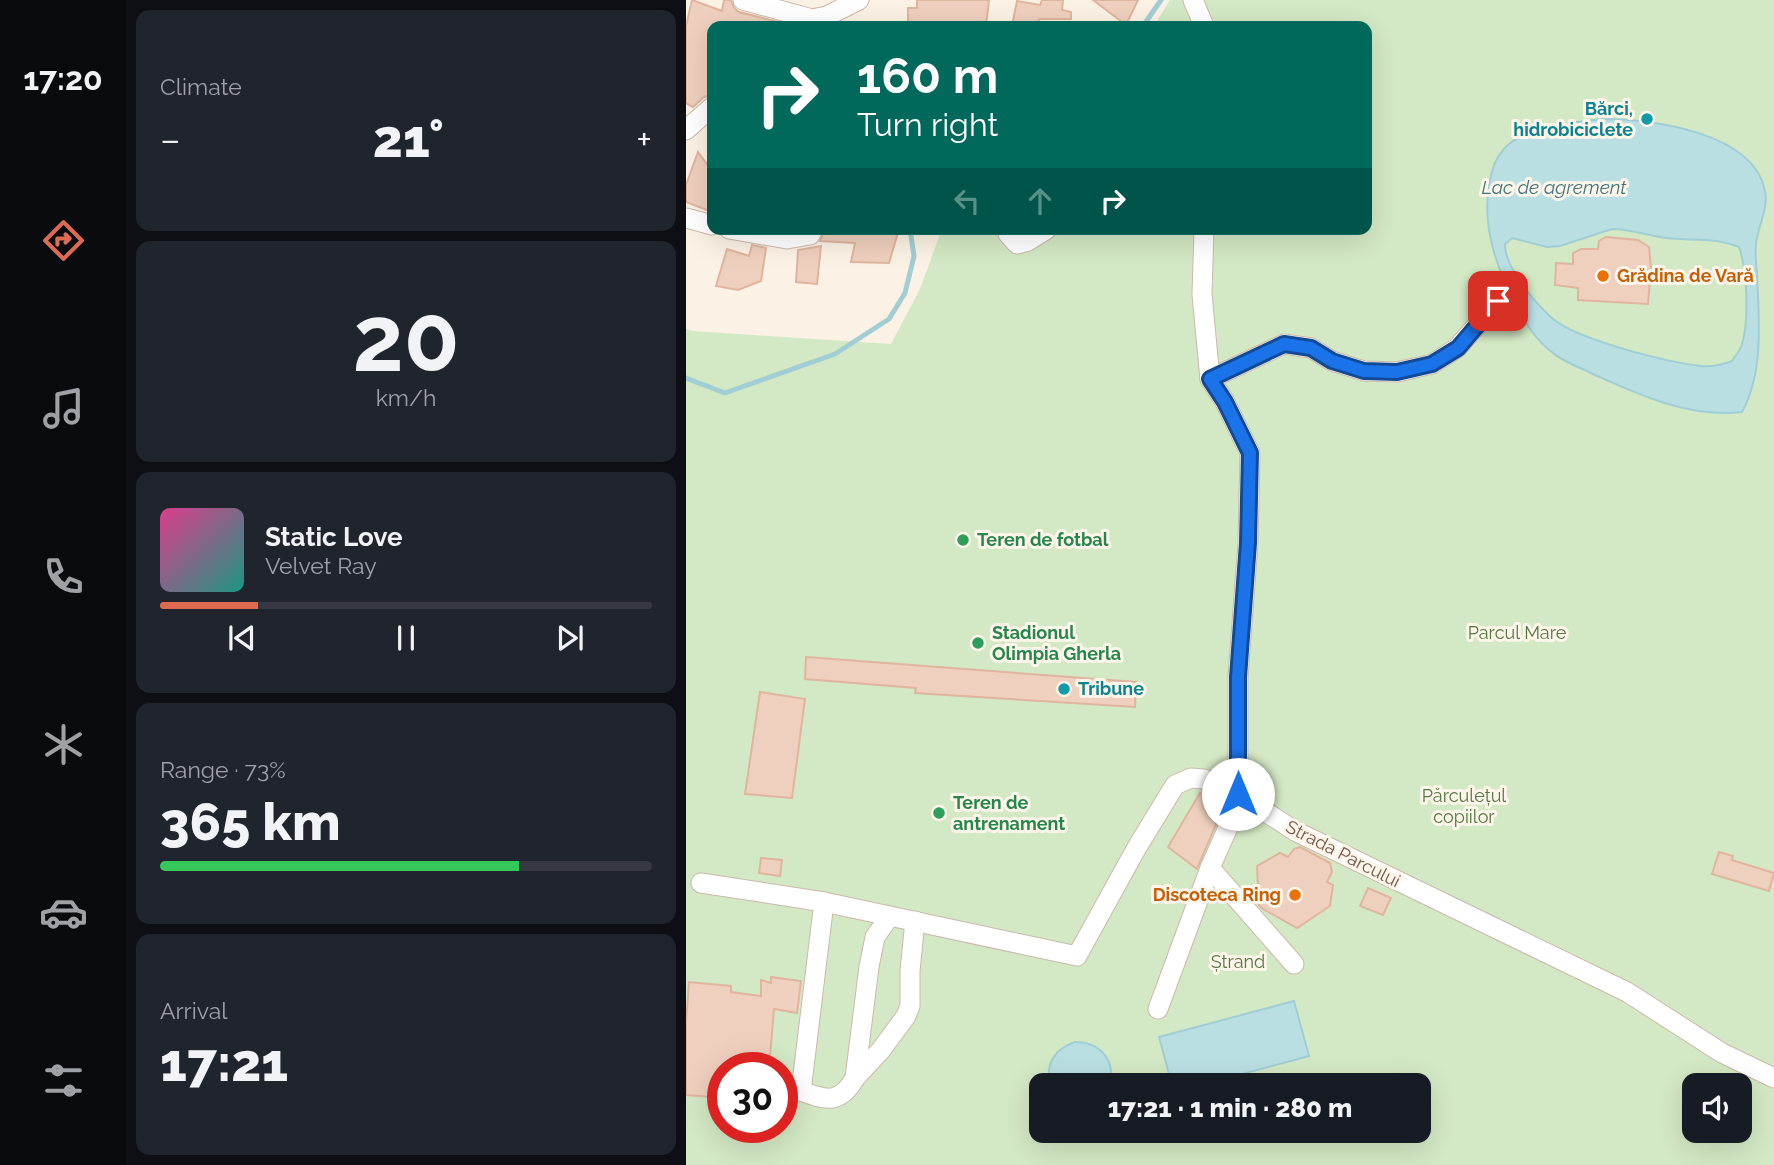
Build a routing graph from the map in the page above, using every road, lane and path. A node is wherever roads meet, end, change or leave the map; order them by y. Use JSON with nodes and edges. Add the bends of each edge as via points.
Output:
{"nodes":[{"id":1,"x":743,"y":0,"type":"edge"},
{"id":2,"x":859,"y":0,"type":"edge"},
{"id":3,"x":1193,"y":0,"type":"edge"},
{"id":4,"x":801,"y":21,"type":"edge"},
{"id":5,"x":812,"y":21,"type":"edge"},
{"id":6,"x":1201,"y":21,"type":"edge"},
{"id":7,"x":707,"y":111,"type":"edge"},
{"id":8,"x":686,"y":130,"type":"edge"},
{"id":9,"x":686,"y":218,"type":"edge"},
{"id":10,"x":707,"y":224,"type":"edge"},
{"id":11,"x":764,"y":235,"type":"edge"},
{"id":12,"x":801,"y":235,"type":"edge"},
{"id":13,"x":1009,"y":235,"type":"edge"},
{"id":14,"x":1038,"y":235,"type":"edge"},
{"id":15,"x":1204,"y":235,"type":"edge"},
{"id":16,"x":1498,"y":301,"type":"dead end"},
{"id":17,"x":1210,"y":379,"type":"junction"},
{"id":18,"x":1238,"y":794,"type":"junction"},
{"id":19,"x":1210,"y":868,"type":"junction"},
{"id":20,"x":701,"y":883,"type":"dead end"},
{"id":21,"x":824,"y":902,"type":"junction"},
{"id":22,"x":890,"y":916,"type":"junction"},
{"id":23,"x":915,"y":921,"type":"junction"},
{"id":24,"x":1294,"y":964,"type":"dead end"},
{"id":25,"x":1158,"y":1009,"type":"dead end"},
{"id":26,"x":856,"y":1078,"type":"junction"},
{"id":27,"x":1774,"y":1078,"type":"edge"},
{"id":28,"x":798,"y":1086,"type":"edge"},
{"id":29,"x":798,"y":1093,"type":"edge"}],
"edges":[{"from":1,"to":4,"type":"street"},
{"from":2,"to":5,"type":"street"},
{"from":3,"to":6,"type":"street"},
{"from":7,"to":8,"type":"street"},
{"from":9,"to":10,"type":"street"},
{"from":11,"to":12,"type":"street","via":[[787,239]]},
{"from":13,"to":14,"type":"street","via":[[1017,244]]},
{"from":15,"to":17,"type":"street","via":[[1202,294]]},
{"from":16,"to":17,"type":"street","via":[[1458,348],[1432,364],[1397,372],[1364,371],[1332,361],[1311,348],[1284,344]]},
{"from":17,"to":18,"type":"street","via":[[1250,453],[1238,677]]},
{"from":18,"to":19,"type":"street"},
{"from":18,"to":23,"type":"street","name":"Strada Parcului","via":[[1203,779],[1175,785],[1077,956]]},
{"from":18,"to":27,"type":"street","name":"Strada Parcului","via":[[1295,831],[1627,992],[1722,1053]]},
{"from":19,"to":24,"type":"street"},
{"from":19,"to":25,"type":"street"},
{"from":20,"to":21,"type":"street"},
{"from":21,"to":22,"type":"street"},
{"from":21,"to":28,"type":"street","via":[[802,1083]]},
{"from":22,"to":23,"type":"street"},
{"from":22,"to":26,"type":"street","via":[[875,937]]},
{"from":23,"to":26,"type":"street","via":[[910,1006]]},
{"from":26,"to":29,"type":"street","via":[[849,1090],[831,1099]]}]}
